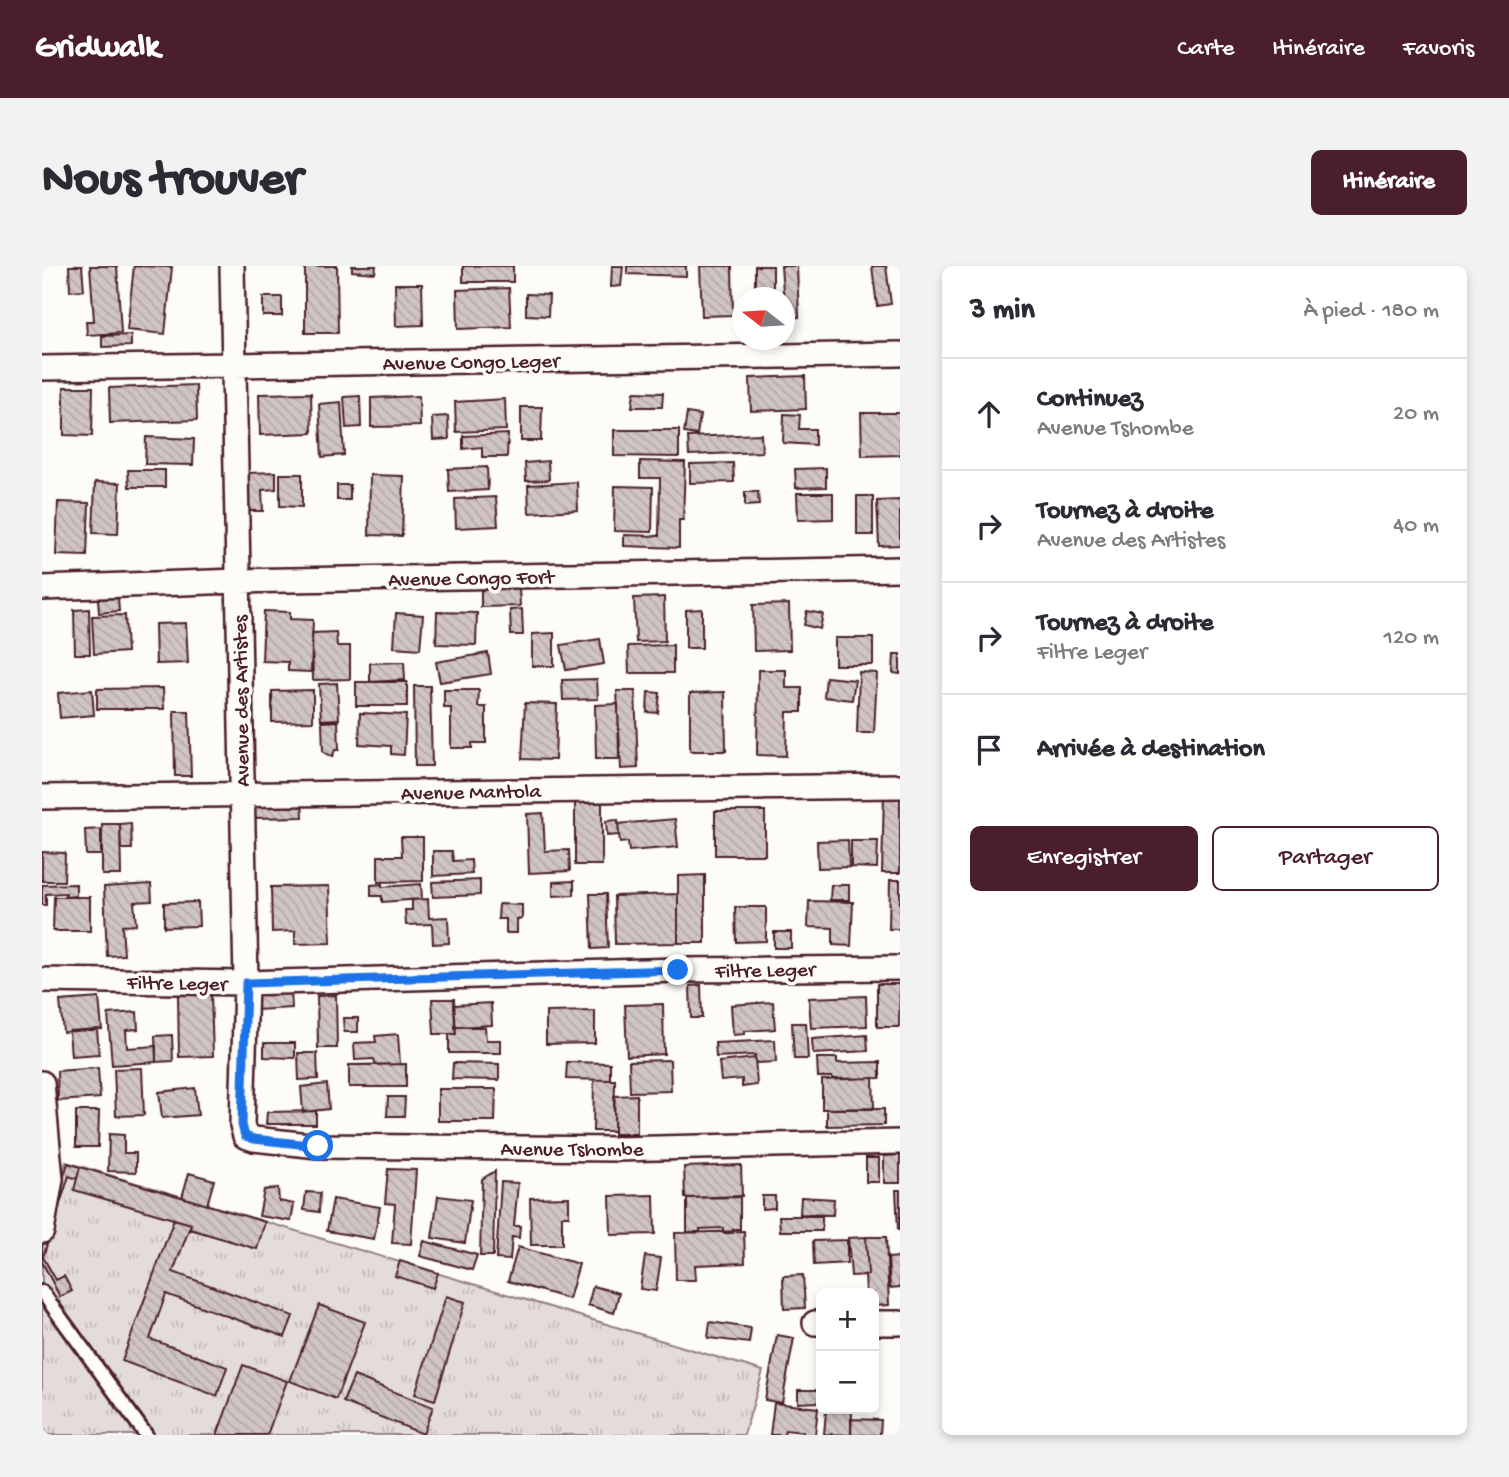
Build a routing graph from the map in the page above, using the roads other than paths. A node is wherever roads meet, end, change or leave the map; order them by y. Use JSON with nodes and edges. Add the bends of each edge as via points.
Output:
{"nodes":[{"id":1,"x":232,"y":266,"type":"edge"},
{"id":2,"x":900,"y":354,"type":"edge"},
{"id":3,"x":234,"y":365,"type":"junction"},
{"id":4,"x":42,"y":368,"type":"edge"},
{"id":5,"x":900,"y":569,"type":"edge"},
{"id":6,"x":238,"y":581,"type":"junction"},
{"id":7,"x":42,"y":587,"type":"edge"},
{"id":8,"x":900,"y":786,"type":"edge"},
{"id":9,"x":241,"y":794,"type":"junction"},
{"id":10,"x":42,"y":797,"type":"edge"},
{"id":11,"x":900,"y":968,"type":"edge"},
{"id":12,"x":42,"y":980,"type":"edge"},
{"id":13,"x":246,"y":983,"type":"junction"},
{"id":14,"x":42,"y":1083,"type":"edge"},
{"id":15,"x":245,"y":1136,"type":"joint"},
{"id":16,"x":900,"y":1142,"type":"edge"},
{"id":17,"x":42,"y":1231,"type":"edge"},
{"id":18,"x":42,"y":1292,"type":"edge"},
{"id":19,"x":879,"y":1323,"type":"edge"},
{"id":20,"x":900,"y":1323,"type":"edge"},
{"id":21,"x":146,"y":1435,"type":"edge"}],
"edges":[{"from":1,"to":3,"type":"street","name":"Avenue des Artistes"},
{"from":2,"to":3,"type":"street","name":"Avenue Congo Leger"},
{"from":3,"to":4,"type":"street","name":"Avenue Congo Leger"},
{"from":3,"to":6,"type":"street","name":"Avenue des Artistes"},
{"from":5,"to":6,"type":"street","name":"Avenue Congo Fort"},
{"from":6,"to":7,"type":"street","name":"Avenue Congo Fort"},
{"from":6,"to":9,"type":"street","name":"Avenue des Artistes"},
{"from":8,"to":9,"type":"street","name":"Avenue Mantola"},
{"from":9,"to":10,"type":"street","name":"Avenue Mantola"},
{"from":9,"to":13,"type":"street","name":"Avenue des Artistes"},
{"from":11,"to":13,"type":"street","name":"Filtre Leger"},
{"from":12,"to":13,"type":"street","name":"Filtre Leger"},
{"from":13,"to":15,"type":"street","name":"Avenue des Artistes"},
{"from":14,"to":17,"type":"street","via":[[51,1179]]},
{"from":15,"to":16,"type":"street","name":"Avenue Tshombe","via":[[318,1146],[372,1147],[616,1149]]},
{"from":18,"to":21,"type":"lane"},
{"from":19,"to":20,"type":"street"}]}
